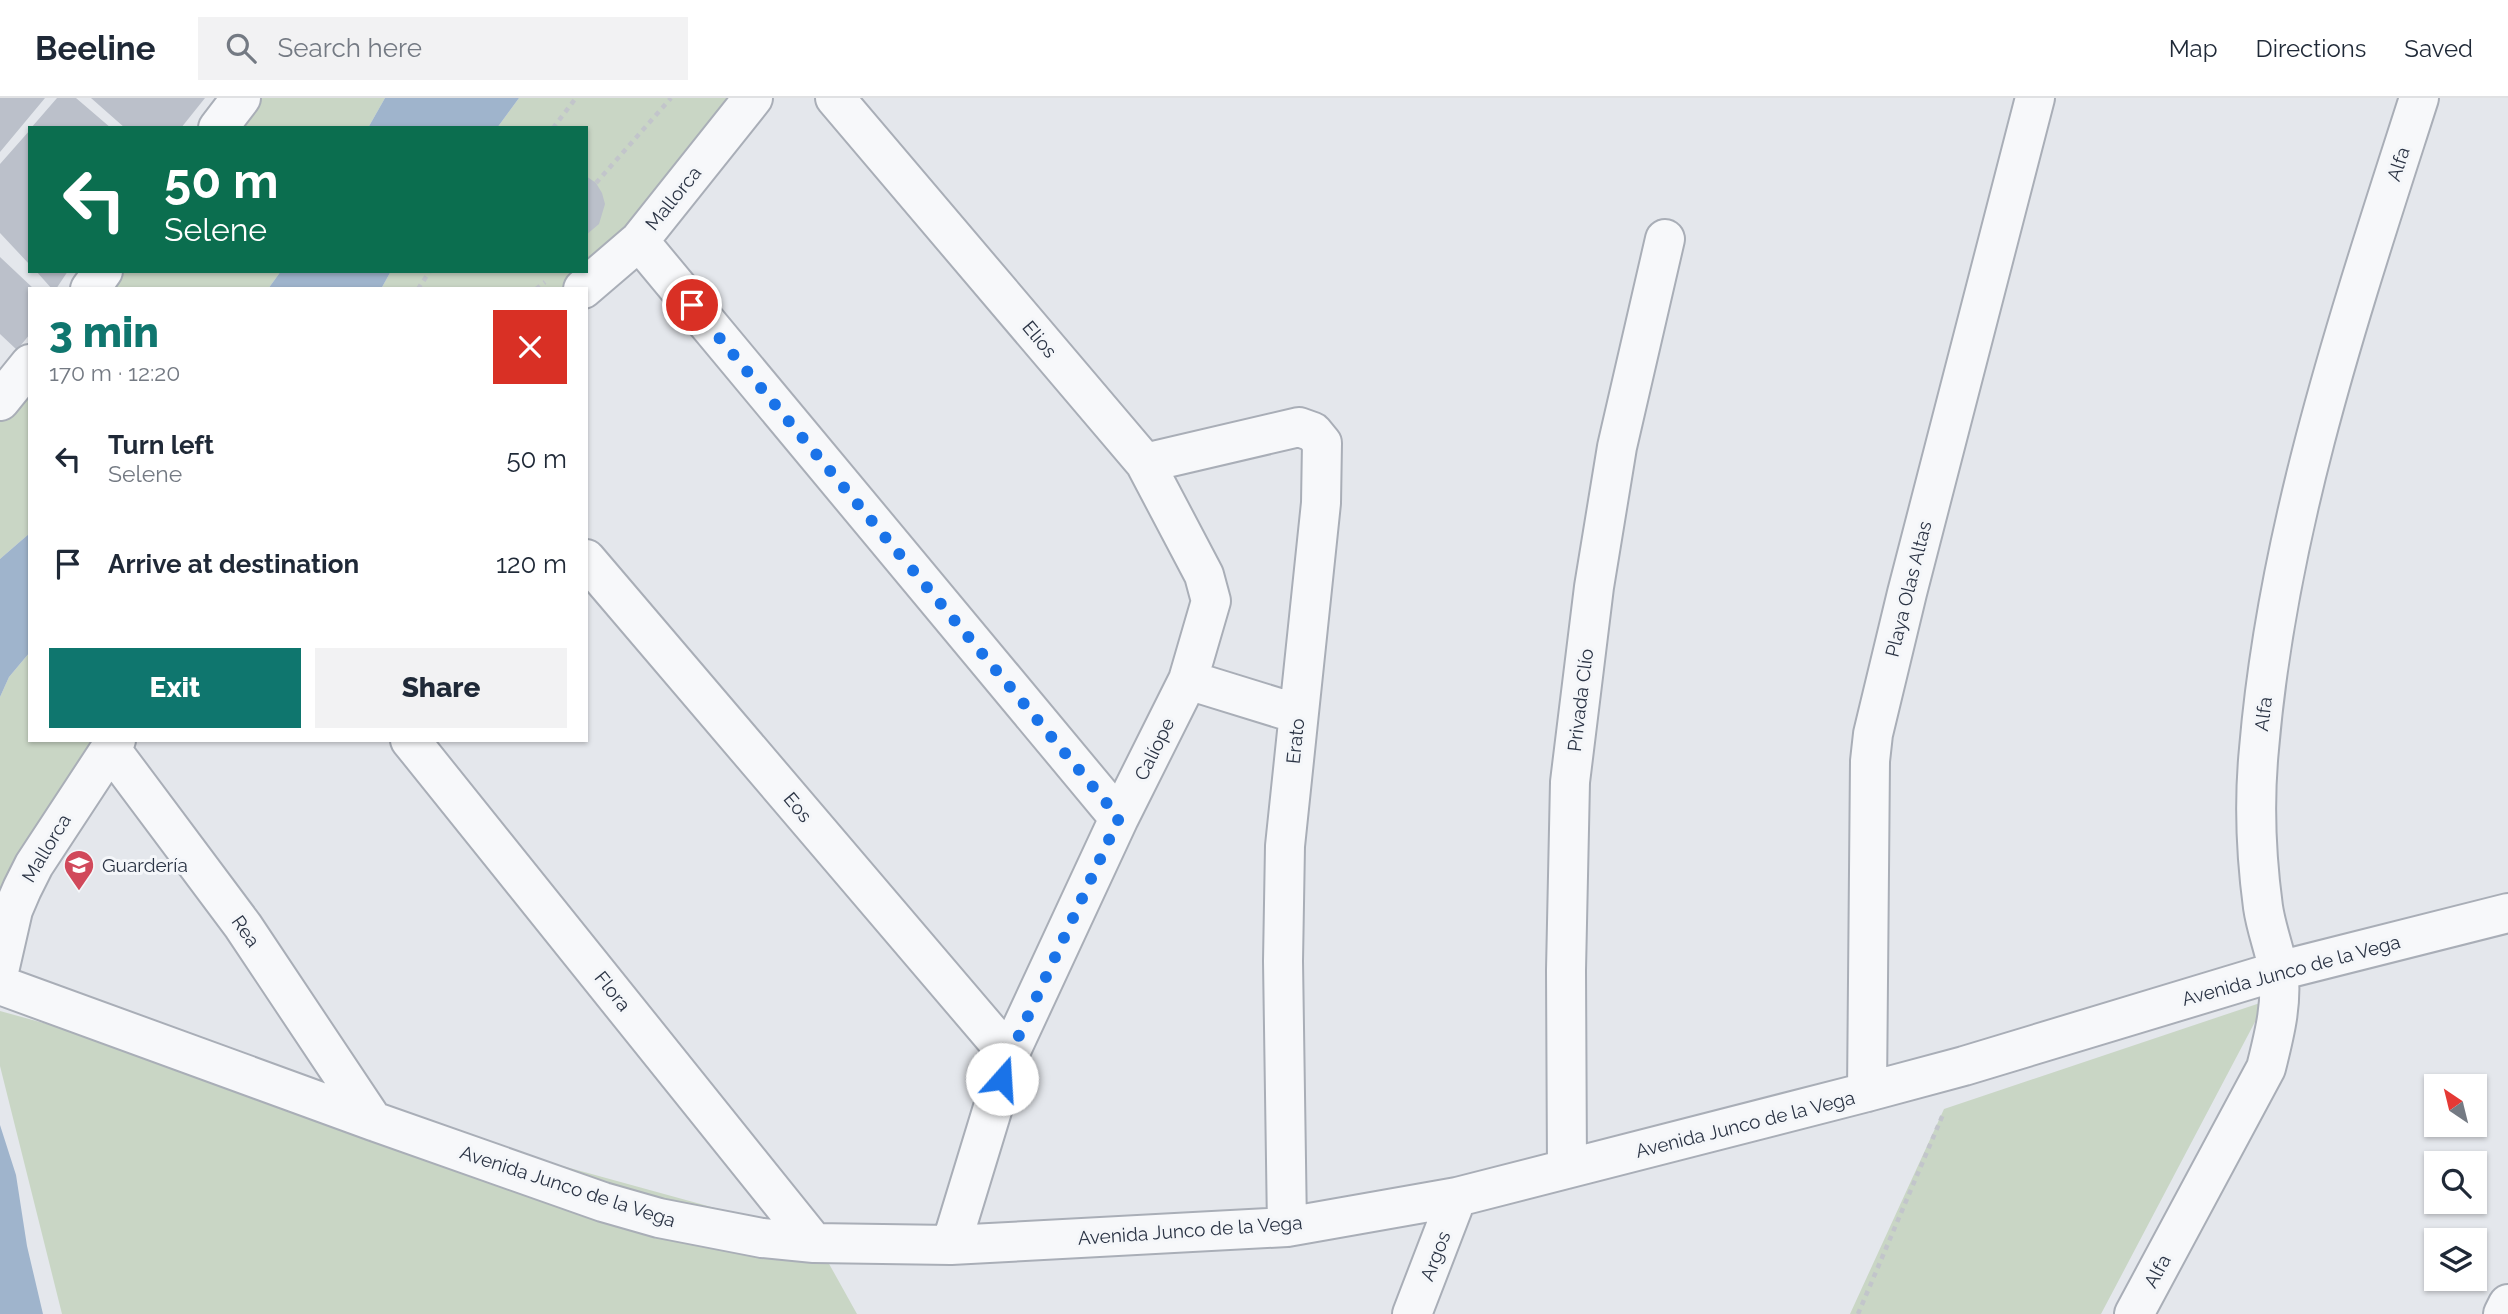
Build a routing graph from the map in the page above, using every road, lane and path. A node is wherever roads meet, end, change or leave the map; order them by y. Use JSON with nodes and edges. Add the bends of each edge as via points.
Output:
{"nodes":[{"id":1,"x":242,"y":98,"type":"edge"},
{"id":2,"x":576,"y":98,"type":"edge"},
{"id":3,"x":671,"y":98,"type":"edge"},
{"id":4,"x":753,"y":98,"type":"edge"},
{"id":5,"x":835,"y":98,"type":"edge"},
{"id":6,"x":2035,"y":98,"type":"edge"},
{"id":7,"x":2419,"y":98,"type":"edge"},
{"id":8,"x":220,"y":126,"type":"edge"},
{"id":9,"x":555,"y":126,"type":"edge"},
{"id":10,"x":596,"y":183,"type":"dead end"},
{"id":11,"x":1665,"y":239,"type":"dead end"},
{"id":12,"x":639,"y":241,"type":"junction"},
{"id":13,"x":585,"y":287,"type":"edge"},
{"id":14,"x":28,"y":366,"type":"edge"},
{"id":15,"x":0,"y":401,"type":"edge"},
{"id":16,"x":1145,"y":463,"type":"junction"},
{"id":17,"x":588,"y":560,"type":"edge"},
{"id":18,"x":1211,"y":601,"type":"joint"},
{"id":19,"x":1188,"y":680,"type":"junction"},
{"id":20,"x":1298,"y":713,"type":"junction"},
{"id":21,"x":412,"y":742,"type":"edge"},
{"id":22,"x":113,"y":744,"type":"edge"},
{"id":23,"x":1119,"y":818,"type":"junction"},
{"id":24,"x":2508,"y":913,"type":"edge"},
{"id":25,"x":0,"y":967,"type":"edge"},
{"id":26,"x":2278,"y":971,"type":"junction"},
{"id":27,"x":0,"y":985,"type":"edge"},
{"id":28,"x":1010,"y":1055,"type":"junction"},
{"id":29,"x":1964,"y":1066,"type":"junction"},
{"id":30,"x":1867,"y":1093,"type":"junction"},
{"id":31,"x":373,"y":1121,"type":"junction"},
{"id":32,"x":1567,"y":1169,"type":"junction"},
{"id":33,"x":1457,"y":1197,"type":"junction"},
{"id":34,"x":1287,"y":1227,"type":"junction"},
{"id":35,"x":814,"y":1243,"type":"junction"},
{"id":36,"x":951,"y":1245,"type":"junction"},
{"id":37,"x":2508,"y":1304,"type":"edge"},
{"id":38,"x":1412,"y":1314,"type":"edge"},
{"id":39,"x":1858,"y":1314,"type":"edge"},
{"id":40,"x":2134,"y":1314,"type":"edge"},
{"id":41,"x":2503,"y":1314,"type":"edge"}],
"edges":[{"from":1,"to":8,"type":"street"},
{"from":2,"to":9,"type":"path"},
{"from":3,"to":10,"type":"path"},
{"from":4,"to":12,"type":"street","name":"Mallorca"},
{"from":5,"to":16,"type":"street","name":"Elios"},
{"from":6,"to":30,"type":"street","name":"Playa Olas Altas","via":[[1873,734]]},
{"from":7,"to":26,"type":"street","name":"Alfa","via":[[2322,412],[2273,635],[2259,750],[2257,837],[2264,909]]},
{"from":11,"to":32,"type":"street","name":"Privada Clío","via":[[1617,447],[1570,782]]},
{"from":12,"to":13,"type":"street","name":"Mallorca"},
{"from":12,"to":23,"type":"street"},
{"from":14,"to":15,"type":"street"},
{"from":16,"to":18,"type":"street","name":"Elios","via":[[1204,575]]},
{"from":16,"to":20,"type":"street","name":"Erato","via":[[1298,427],[1318,436],[1322,443],[1321,503]]},
{"from":17,"to":28,"type":"street","name":"Eos"},
{"from":18,"to":19,"type":"street","name":"Calíope"},
{"from":19,"to":20,"type":"street"},
{"from":19,"to":23,"type":"street","name":"Calíope"},
{"from":20,"to":34,"type":"street","name":"Erato","via":[[1283,904]]},
{"from":21,"to":35,"type":"street","name":"Flora"},
{"from":22,"to":25,"type":"street","name":"Mallorca","via":[[34,865],[13,910]]},
{"from":22,"to":31,"type":"street","name":"Rea","via":[[243,926]]},
{"from":23,"to":28,"type":"street","name":"Calíope"},
{"from":24,"to":26,"type":"street","name":"Avenida Junco de la Vega"},
{"from":26,"to":29,"type":"street","name":"Avenida Junco de la Vega"},
{"from":26,"to":40,"type":"street","name":"Alfa","via":[[2276,1030],[2266,1068]]},
{"from":27,"to":31,"type":"street","name":"Avenida Junco de la Vega"},
{"from":28,"to":36,"type":"street","name":"Calíope"},
{"from":29,"to":30,"type":"street","name":"Avenida Junco de la Vega"},
{"from":29,"to":39,"type":"path"},
{"from":30,"to":32,"type":"street","name":"Avenida Junco de la Vega"},
{"from":31,"to":35,"type":"street","name":"Avenida Junco de la Vega","via":[[659,1218]]},
{"from":32,"to":33,"type":"street","name":"Avenida Junco de la Vega"},
{"from":33,"to":34,"type":"street","name":"Avenida Junco de la Vega"},
{"from":33,"to":38,"type":"street","name":"Argos"},
{"from":34,"to":36,"type":"street","name":"Avenida Junco de la Vega"},
{"from":35,"to":36,"type":"street","name":"Avenida Junco de la Vega"},
{"from":37,"to":41,"type":"street"}]}
